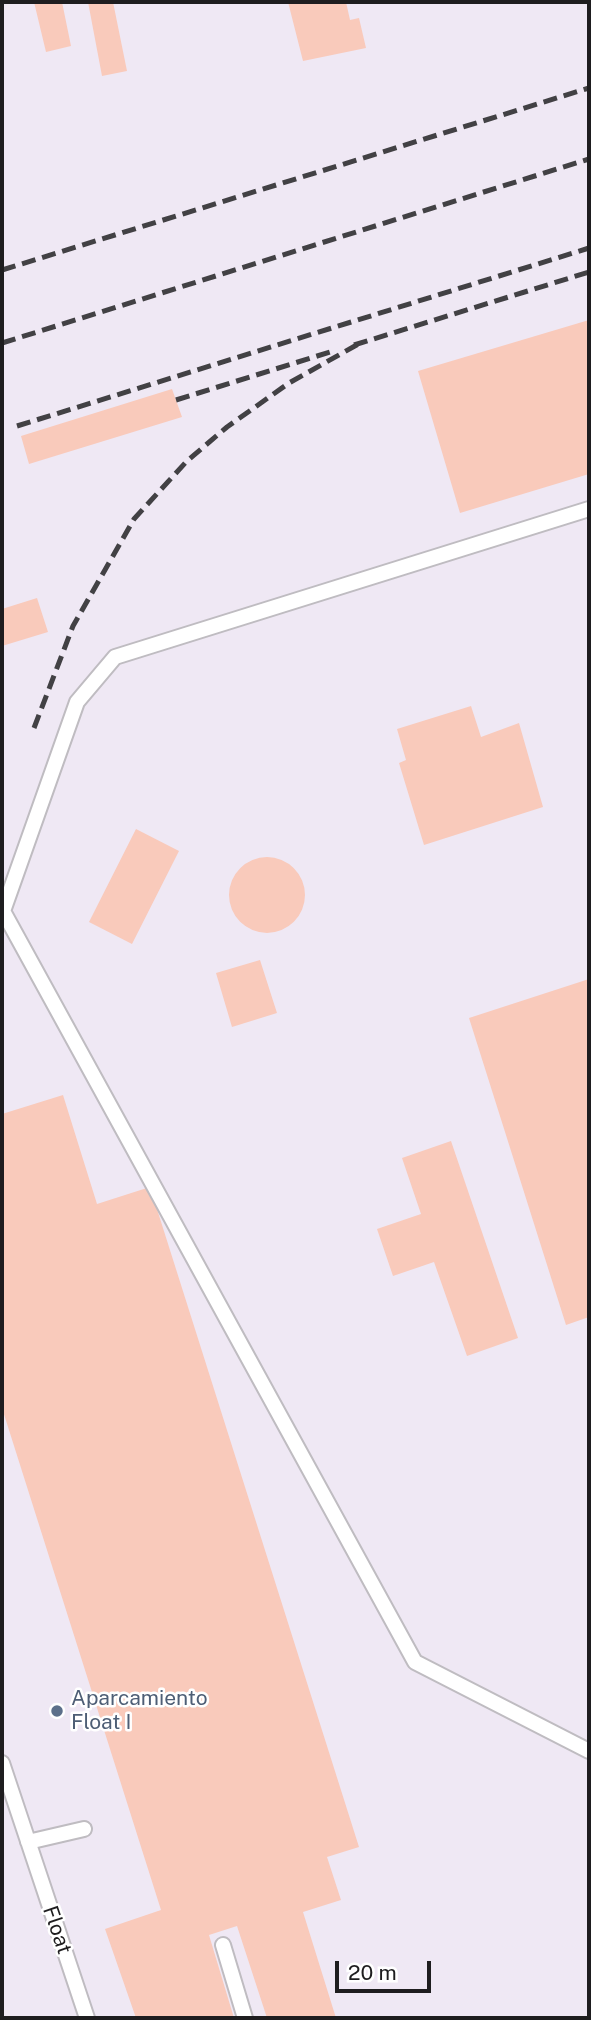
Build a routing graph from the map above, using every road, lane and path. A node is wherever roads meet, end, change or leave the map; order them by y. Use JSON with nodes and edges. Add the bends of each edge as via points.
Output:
{"nodes":[{"id":1,"x":589,"y":509,"type":"edge"},
{"id":2,"x":2,"y":913,"type":"edge"},
{"id":3,"x":589,"y":1751,"type":"edge"},
{"id":4,"x":2,"y":1763,"type":"edge"},
{"id":5,"x":84,"y":1829,"type":"dead end"},
{"id":6,"x":28,"y":1842,"type":"junction"},
{"id":7,"x":223,"y":1945,"type":"dead end"},
{"id":8,"x":87,"y":2018,"type":"edge"},
{"id":9,"x":245,"y":2018,"type":"edge"}],
"edges":[{"from":1,"to":2,"type":"lane","via":[[115,657],[77,702]]},
{"from":2,"to":3,"type":"lane","via":[[415,1662]]},
{"from":4,"to":6,"type":"lane","name":"Float"},
{"from":5,"to":6,"type":"lane"},
{"from":6,"to":8,"type":"lane","name":"Float"},
{"from":7,"to":9,"type":"lane"}]}
